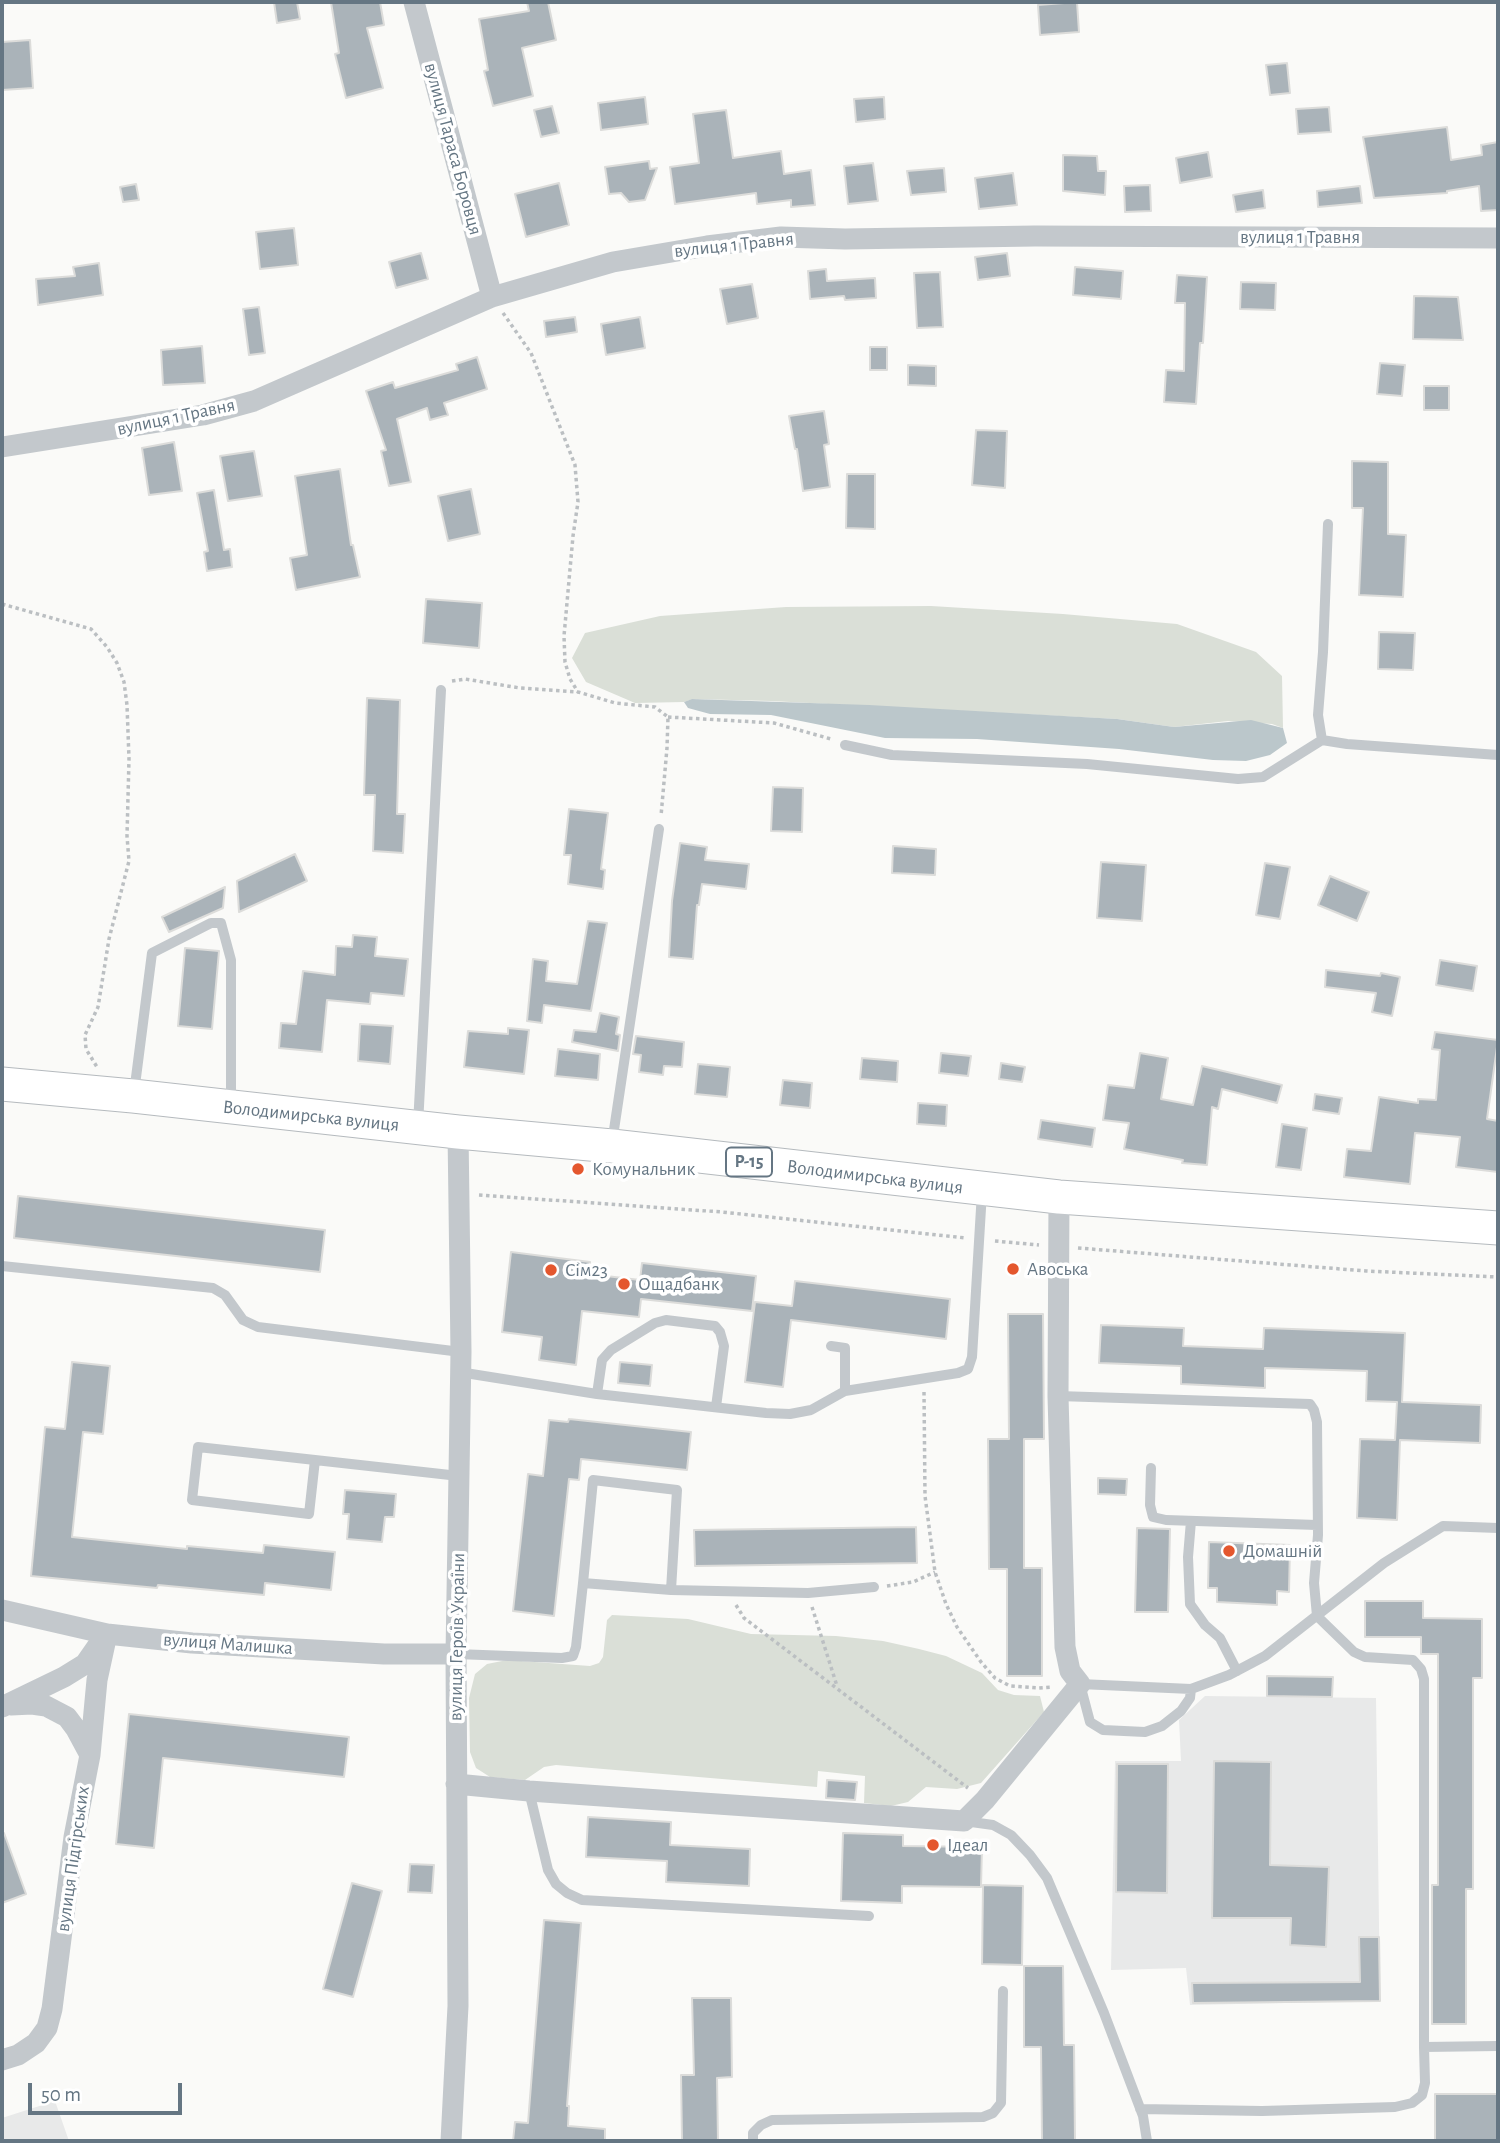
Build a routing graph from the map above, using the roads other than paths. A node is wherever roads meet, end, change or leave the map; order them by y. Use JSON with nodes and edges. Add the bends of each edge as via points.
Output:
{"nodes":[{"id":1,"x":414,"y":2,"type":"edge"},
{"id":2,"x":1498,"y":238,"type":"edge"},
{"id":3,"x":492,"y":297,"type":"junction"},
{"id":4,"x":2,"y":447,"type":"edge"},
{"id":5,"x":1328,"y":523,"type":"dead end"},
{"id":6,"x":441,"y":690,"type":"road end"},
{"id":7,"x":1322,"y":740,"type":"junction"},
{"id":8,"x":845,"y":745,"type":"road end"},
{"id":9,"x":1498,"y":755,"type":"edge"},
{"id":10,"x":659,"y":829,"type":"road end"},
{"id":11,"x":2,"y":1084,"type":"edge"},
{"id":12,"x":133,"y":1096,"type":"junction"},
{"id":13,"x":231,"y":1107,"type":"junction"},
{"id":14,"x":417,"y":1128,"type":"junction"},
{"id":15,"x":458,"y":1132,"type":"junction"},
{"id":16,"x":611,"y":1146,"type":"junction"},
{"id":17,"x":982,"y":1189,"type":"junction"},
{"id":18,"x":1059,"y":1197,"type":"junction"},
{"id":19,"x":1498,"y":1228,"type":"edge"},
{"id":20,"x":2,"y":1266,"type":"edge"},
{"id":21,"x":831,"y":1346,"type":"dead end"},
{"id":22,"x":460,"y":1362,"type":"junction"},
{"id":23,"x":845,"y":1391,"type":"junction"},
{"id":24,"x":597,"y":1394,"type":"junction"},
{"id":25,"x":1058,"y":1396,"type":"junction"},
{"id":26,"x":716,"y":1407,"type":"junction"},
{"id":27,"x":315,"y":1460,"type":"junction"},
{"id":28,"x":1151,"y":1468,"type":"dead end"},
{"id":29,"x":459,"y":1476,"type":"junction"},
{"id":30,"x":1191,"y":1521,"type":"junction"},
{"id":31,"x":1317,"y":1525,"type":"junction"},
{"id":32,"x":1498,"y":1528,"type":"edge"},
{"id":33,"x":583,"y":1583,"type":"junction"},
{"id":34,"x":874,"y":1587,"type":"road end"},
{"id":35,"x":671,"y":1590,"type":"junction"},
{"id":36,"x":4,"y":1605,"type":"edge"},
{"id":37,"x":1317,"y":1616,"type":"junction"},
{"id":38,"x":107,"y":1634,"type":"junction"},
{"id":39,"x":456,"y":1654,"type":"junction"},
{"id":40,"x":1237,"y":1671,"type":"junction"},
{"id":41,"x":1080,"y":1684,"type":"junction"},
{"id":42,"x":1191,"y":1689,"type":"junction"},
{"id":43,"x":3,"y":1706,"type":"edge"},
{"id":44,"x":90,"y":1755,"type":"junction"},
{"id":45,"x":456,"y":1784,"type":"junction"},
{"id":46,"x":529,"y":1791,"type":"junction"},
{"id":47,"x":964,"y":1821,"type":"junction"},
{"id":48,"x":869,"y":1916,"type":"dead end"},
{"id":49,"x":1003,"y":1991,"type":"dead end"},
{"id":50,"x":1498,"y":2046,"type":"edge"},
{"id":51,"x":1424,"y":2047,"type":"junction"},
{"id":52,"x":2,"y":2060,"type":"edge"},
{"id":53,"x":1140,"y":2109,"type":"junction"},
{"id":54,"x":451,"y":2141,"type":"edge"},
{"id":55,"x":753,"y":2141,"type":"edge"},
{"id":56,"x":1147,"y":2141,"type":"edge"}],
"edges":[{"from":1,"to":3,"type":"street","name":"вулиця Тараса Боровця"},
{"from":2,"to":3,"type":"street","name":"вулиця 1 Травня","via":[[781,237],[613,262]]},
{"from":3,"to":4,"type":"street","name":"вулиця 1 Травня","via":[[254,401],[203,415]]},
{"from":5,"to":7,"type":"lane","via":[[1318,715]]},
{"from":6,"to":14,"type":"lane"},
{"from":7,"to":8,"type":"lane","via":[[1263,777],[1238,779],[1087,764],[892,755]]},
{"from":7,"to":9,"type":"lane"},
{"from":10,"to":16,"type":"lane"},
{"from":11,"to":12,"type":"main road","name":"Володимирська вулиця","number":"Р-15"},
{"from":12,"to":13,"type":"main road","name":"Володимирська вулиця","number":"Р-15"},
{"from":12,"to":13,"type":"lane","via":[[152,953],[211,923],[221,923],[231,960]]},
{"from":13,"to":14,"type":"main road","name":"Володимирська вулиця","number":"Р-15"},
{"from":14,"to":15,"type":"main road","name":"Володимирська вулиця","number":"Р-15"},
{"from":15,"to":16,"type":"main road","name":"Володимирська вулиця","number":"Р-15"},
{"from":15,"to":22,"type":"street","name":"вулиця Героїв України"},
{"from":16,"to":17,"type":"main road","name":"Володимирська вулиця","number":"Р-15"},
{"from":17,"to":18,"type":"main road","name":"Володимирська вулиця","number":"Р-15"},
{"from":17,"to":23,"type":"lane","via":[[968,1369]]},
{"from":18,"to":19,"type":"main road","name":"Володимирська вулиця","number":"Р-15"},
{"from":18,"to":25,"type":"street"},
{"from":20,"to":22,"type":"lane","via":[[213,1288],[225,1294],[243,1320],[258,1327]]},
{"from":21,"to":23,"type":"lane","via":[[845,1348]]},
{"from":22,"to":24,"type":"lane"},
{"from":22,"to":29,"type":"street","name":"вулиця Героїв України"},
{"from":23,"to":26,"type":"lane","via":[[811,1410],[790,1414]]},
{"from":24,"to":26,"type":"lane"},
{"from":24,"to":26,"type":"lane","via":[[602,1360],[611,1350],[666,1320],[715,1326],[720,1332],[724,1346]]},
{"from":25,"to":31,"type":"lane","via":[[1310,1404],[1317,1422]]},
{"from":25,"to":41,"type":"street","via":[[1065,1647],[1070,1671]]},
{"from":27,"to":27,"type":"lane","via":[[309,1514],[192,1500],[198,1447]]},
{"from":27,"to":29,"type":"lane"},
{"from":28,"to":30,"type":"lane","via":[[1153,1517]]},
{"from":29,"to":39,"type":"street","name":"вулиця Героїв України"},
{"from":30,"to":31,"type":"lane"},
{"from":30,"to":40,"type":"lane","via":[[1190,1604],[1220,1638]]},
{"from":31,"to":37,"type":"lane"},
{"from":32,"to":37,"type":"lane","via":[[1443,1526],[1384,1563]]},
{"from":33,"to":35,"type":"lane"},
{"from":33,"to":35,"type":"lane","via":[[593,1480],[677,1490]]},
{"from":33,"to":39,"type":"lane","via":[[573,1656]]},
{"from":34,"to":35,"type":"lane","via":[[808,1593]]},
{"from":36,"to":38,"type":"street","name":"вулиця Малишка"},
{"from":37,"to":40,"type":"lane","via":[[1265,1656]]},
{"from":37,"to":51,"type":"lane","via":[[1354,1652],[1413,1660],[1424,1679]]},
{"from":38,"to":39,"type":"street","name":"вулиця Малишка","via":[[192,1643]]},
{"from":38,"to":43,"type":"street","via":[[85,1664]]},
{"from":38,"to":44,"type":"street","name":"вулиця Підгірських","via":[[97,1680]]},
{"from":39,"to":45,"type":"street","name":"вулиця Героїв України"},
{"from":40,"to":42,"type":"lane"},
{"from":41,"to":42,"type":"lane"},
{"from":41,"to":42,"type":"lane","via":[[1090,1722],[1103,1730],[1145,1732],[1181,1711]]},
{"from":41,"to":47,"type":"street"},
{"from":43,"to":44,"type":"street","via":[[46,1706],[67,1717]]},
{"from":44,"to":52,"type":"street","name":"вулиця Підгірських","via":[[47,2028],[36,2043]]},
{"from":45,"to":46,"type":"street"},
{"from":45,"to":54,"type":"street","name":"вулиця Героїв України","via":[[458,2006]]},
{"from":46,"to":47,"type":"street"},
{"from":46,"to":48,"type":"lane","via":[[548,1870],[556,1884],[582,1900]]},
{"from":47,"to":53,"type":"lane","via":[[993,1825],[1011,1835],[1047,1878]]},
{"from":49,"to":55,"type":"lane","via":[[1001,2103],[993,2113],[982,2118],[772,2120],[753,2133]]},
{"from":50,"to":51,"type":"lane"},
{"from":51,"to":53,"type":"lane","via":[[1422,2095],[1395,2107]]},
{"from":53,"to":56,"type":"lane"}]}
